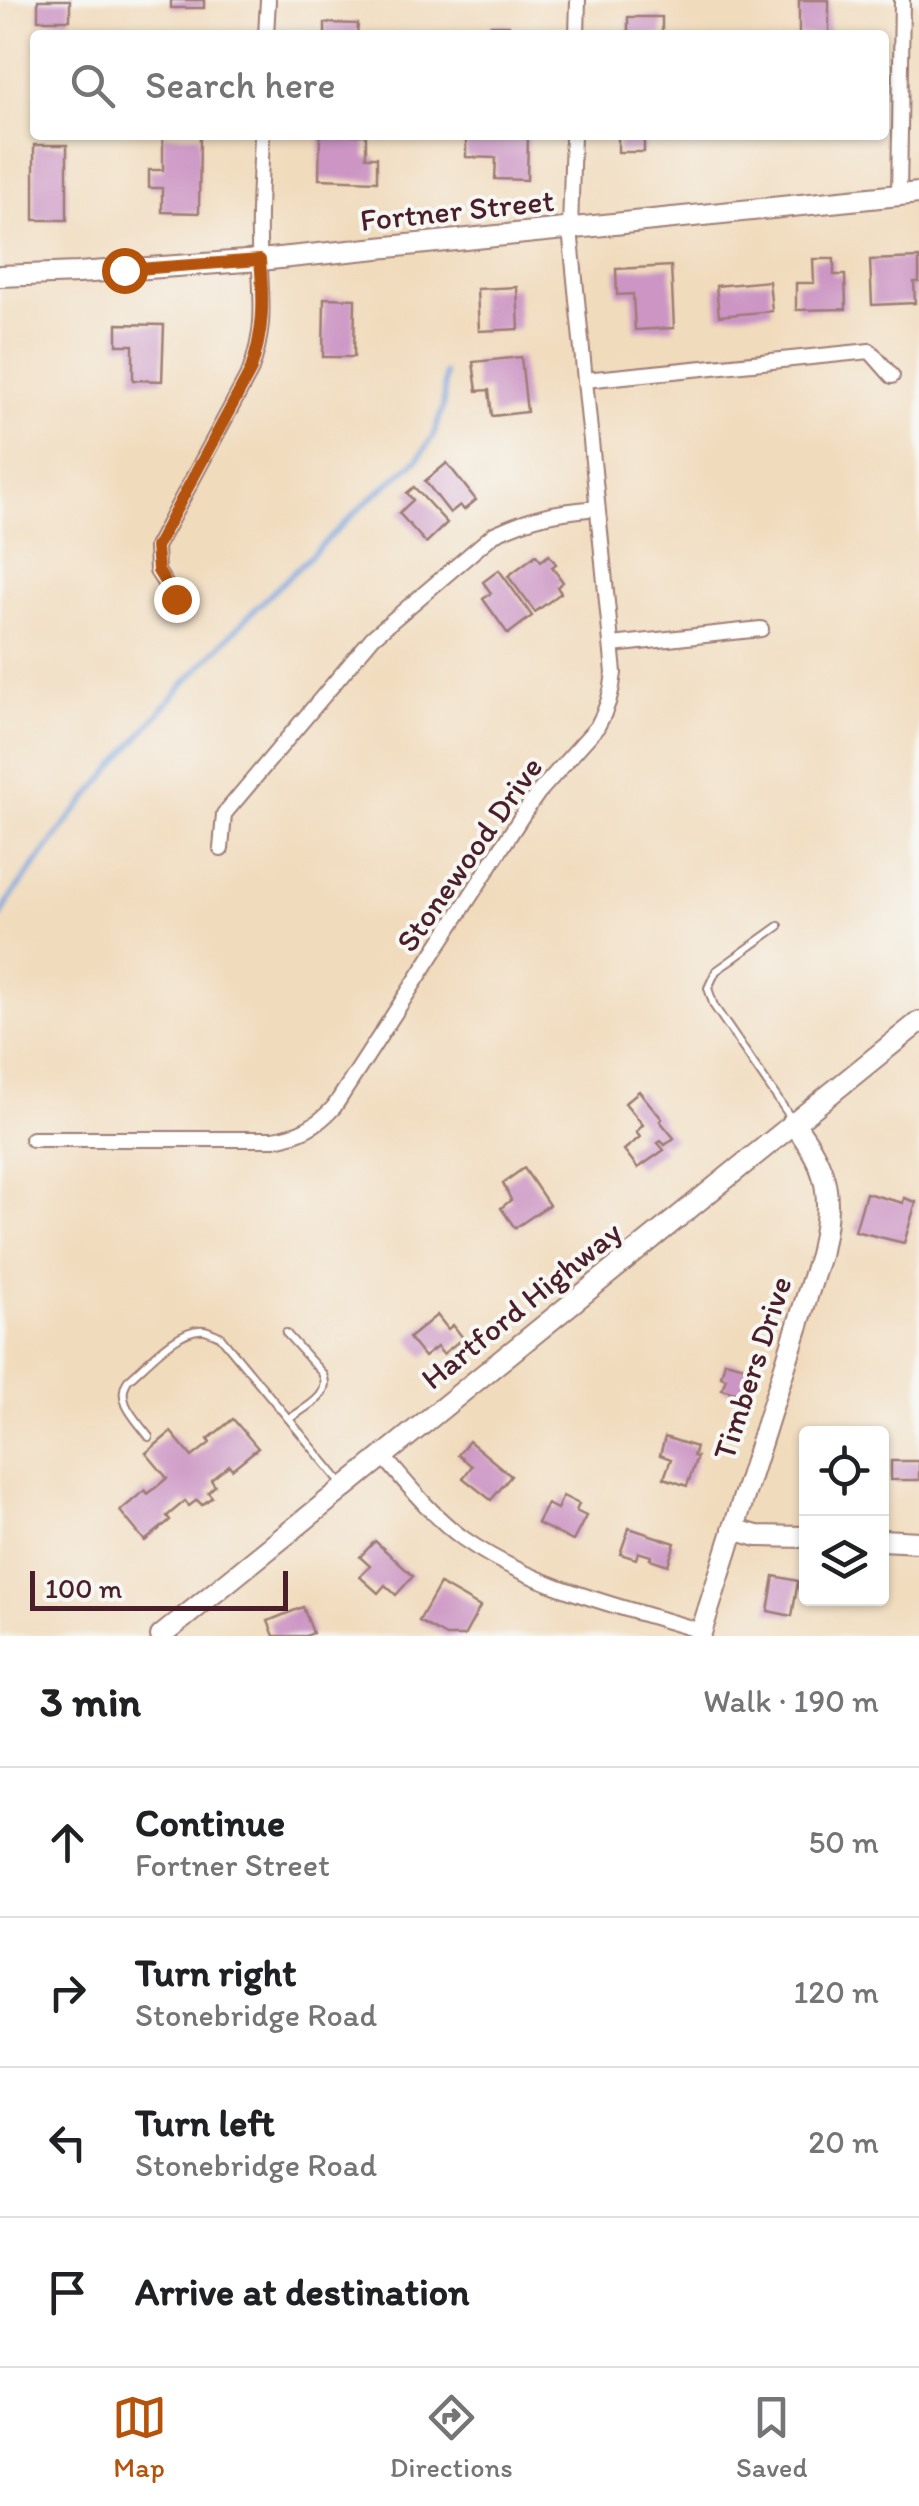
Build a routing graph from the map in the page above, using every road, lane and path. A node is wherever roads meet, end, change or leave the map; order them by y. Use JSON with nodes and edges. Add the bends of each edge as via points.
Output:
{"nodes":[{"id":1,"x":268,"y":0,"type":"edge"},
{"id":2,"x":578,"y":0,"type":"edge"},
{"id":3,"x":902,"y":0,"type":"edge"},
{"id":4,"x":266,"y":30,"type":"edge"},
{"id":5,"x":577,"y":30,"type":"edge"},
{"id":6,"x":262,"y":140,"type":"edge"},
{"id":7,"x":573,"y":140,"type":"edge"},
{"id":8,"x":909,"y":194,"type":"edge"},
{"id":9,"x":570,"y":229,"type":"junction"},
{"id":10,"x":260,"y":260,"type":"junction"},
{"id":11,"x":0,"y":276,"type":"edge"},
{"id":12,"x":892,"y":376,"type":"dead end"},
{"id":13,"x":584,"y":380,"type":"junction"},
{"id":14,"x":597,"y":508,"type":"junction"},
{"id":15,"x":176,"y":599,"type":"dead end"},
{"id":16,"x":761,"y":629,"type":"dead end"},
{"id":17,"x":612,"y":645,"type":"junction"},
{"id":18,"x":221,"y":849,"type":"dead end"},
{"id":19,"x":779,"y":926,"type":"dead end"},
{"id":20,"x":919,"y":1022,"type":"edge"},
{"id":21,"x":793,"y":1122,"type":"junction"},
{"id":22,"x":32,"y":1139,"type":"dead end"},
{"id":23,"x":286,"y":1333,"type":"dead end"},
{"id":24,"x":289,"y":1419,"type":"junction"},
{"id":25,"x":150,"y":1437,"type":"dead end"},
{"id":26,"x":382,"y":1456,"type":"junction"},
{"id":27,"x":345,"y":1486,"type":"junction"},
{"id":28,"x":733,"y":1529,"type":"junction"},
{"id":29,"x":799,"y":1538,"type":"edge"},
{"id":30,"x":889,"y":1540,"type":"edge"},
{"id":31,"x":919,"y":1542,"type":"edge"},
{"id":32,"x":700,"y":1634,"type":"edge"},
{"id":33,"x":161,"y":1636,"type":"edge"}],
"edges":[{"from":1,"to":4,"type":"street"},
{"from":2,"to":5,"type":"street"},
{"from":3,"to":8,"type":"street"},
{"from":6,"to":10,"type":"street"},
{"from":7,"to":9,"type":"street","name":"Stonewood Drive"},
{"from":8,"to":9,"type":"street","name":"Fortner Street"},
{"from":9,"to":10,"type":"street","name":"Fortner Street"},
{"from":9,"to":13,"type":"street","name":"Stonewood Drive"},
{"from":10,"to":11,"type":"street","name":"Fortner Street"},
{"from":10,"to":15,"type":"street","via":[[264,316],[250,372],[156,547],[158,571]]},
{"from":12,"to":13,"type":"street","via":[[870,351]]},
{"from":13,"to":14,"type":"street","name":"Stonewood Drive"},
{"from":14,"to":17,"type":"street","name":"Stonewood Drive"},
{"from":14,"to":18,"type":"street","via":[[550,513],[494,534],[373,637],[224,814]]},
{"from":16,"to":17,"type":"street"},
{"from":17,"to":22,"type":"street","name":"Stonewood Drive","via":[[613,687],[597,727],[538,793],[317,1124],[274,1138]]},
{"from":19,"to":21,"type":"lane","via":[[716,971],[708,988]]},
{"from":20,"to":21,"type":"street","name":"Hartford Highway"},
{"from":21,"to":26,"type":"street","name":"Hartford Highway"},
{"from":21,"to":28,"type":"street","name":"Timbers Drive","via":[[826,1180],[827,1223]]},
{"from":23,"to":24,"type":"lane","via":[[327,1380],[323,1393]]},
{"from":24,"to":25,"type":"lane","via":[[220,1336],[188,1332],[123,1388],[123,1402]]},
{"from":24,"to":27,"type":"lane"},
{"from":26,"to":27,"type":"street","name":"Hartford Highway"},
{"from":26,"to":32,"type":"street","via":[[460,1536],[496,1560]]},
{"from":27,"to":33,"type":"street","name":"Hartford Highway"},
{"from":28,"to":29,"type":"street"},
{"from":28,"to":32,"type":"street","name":"Timbers Drive"},
{"from":30,"to":31,"type":"street"}]}
